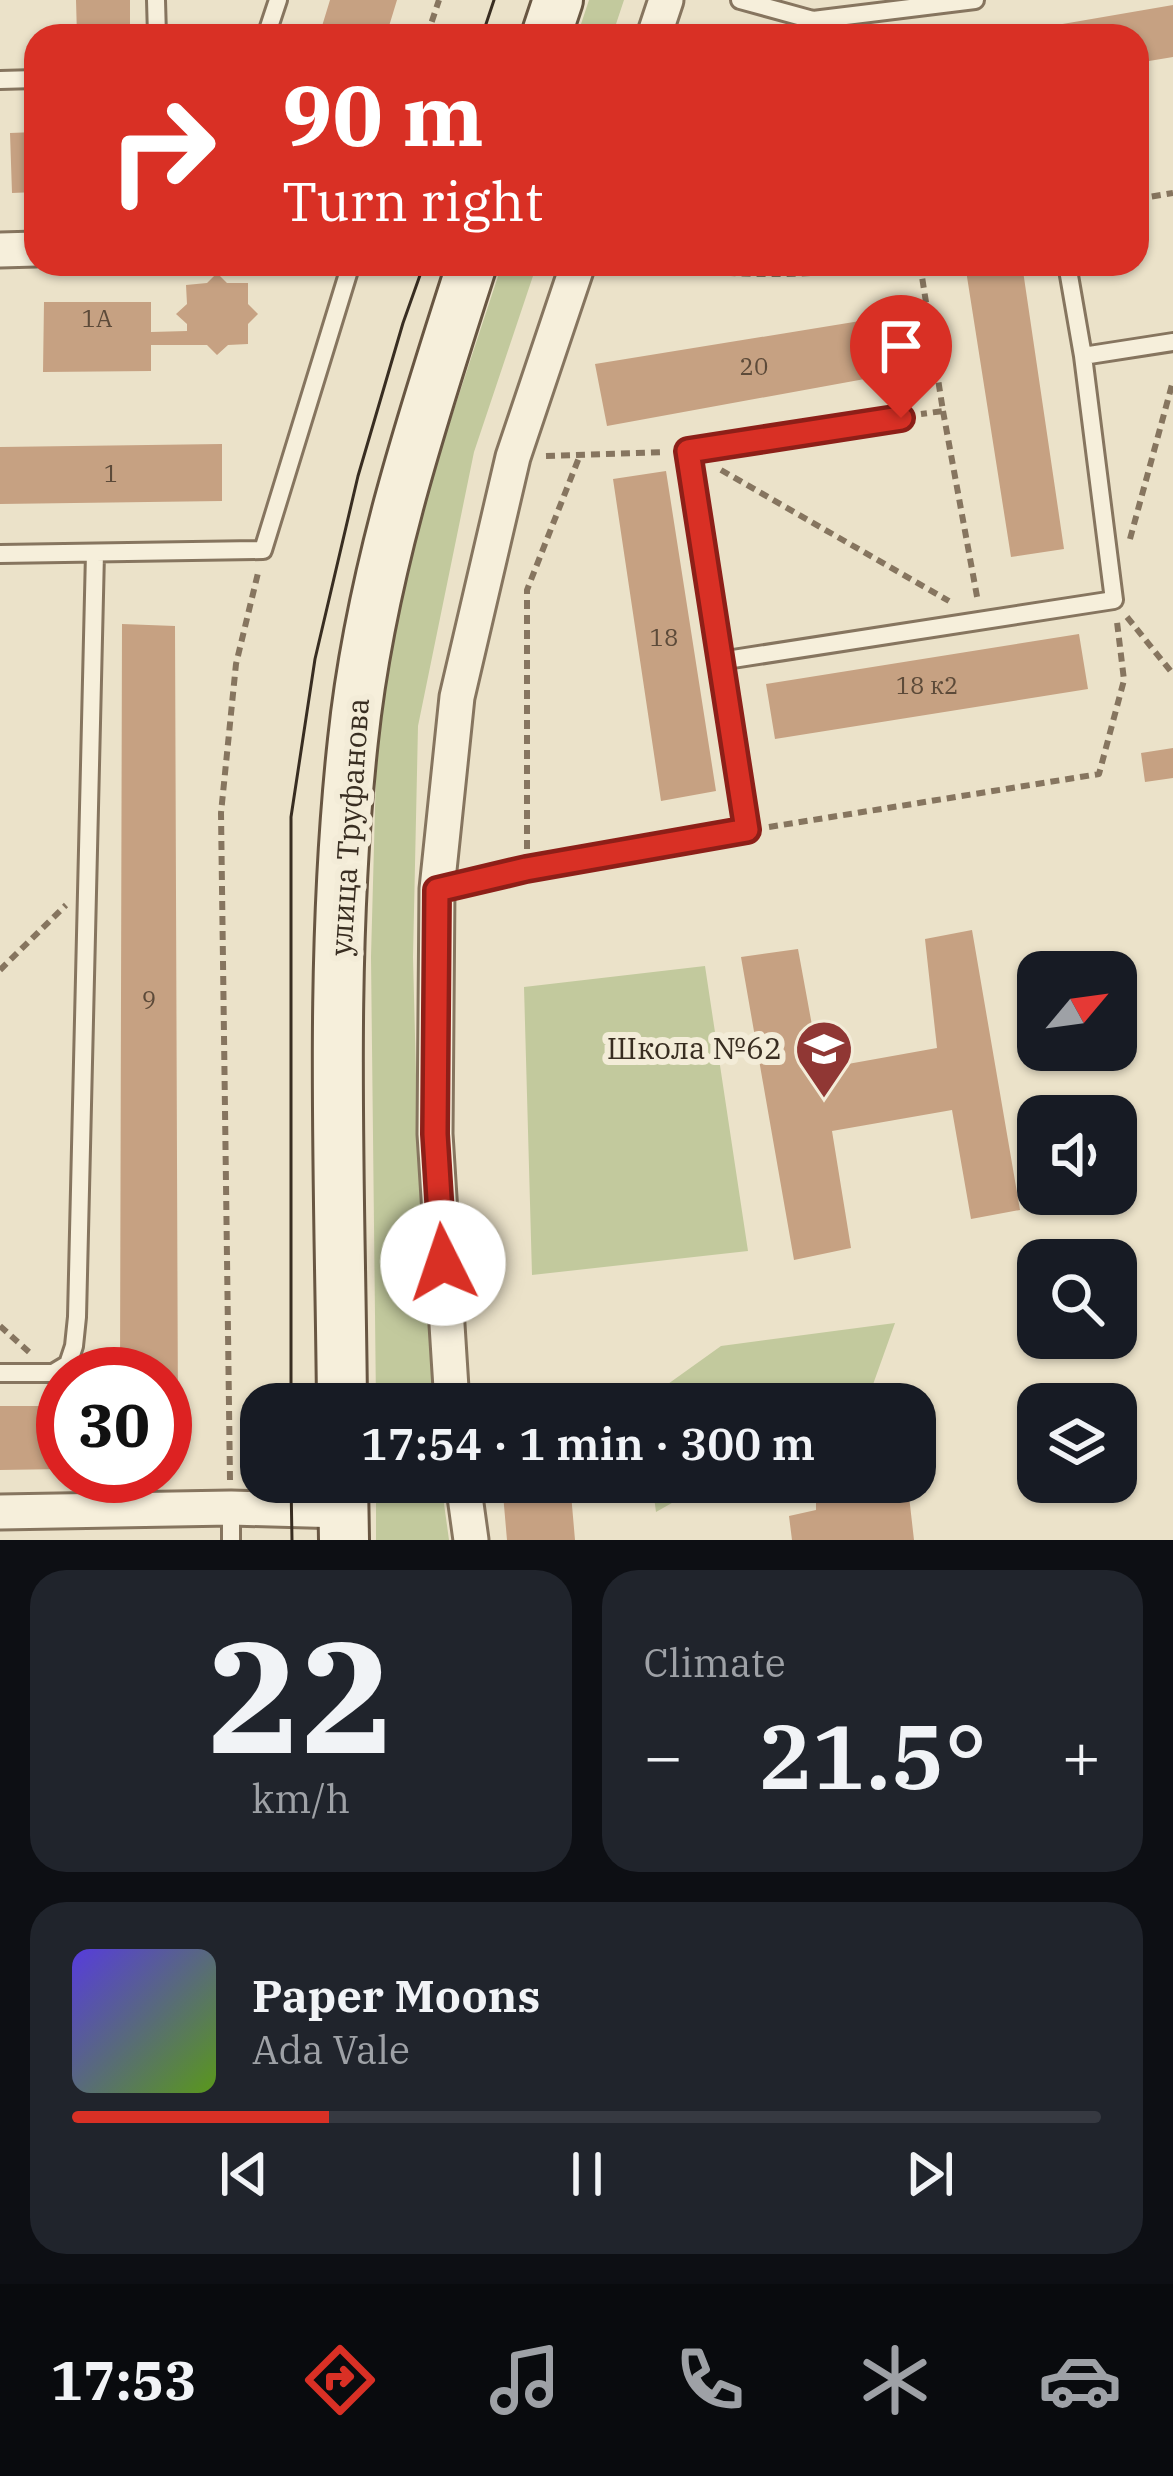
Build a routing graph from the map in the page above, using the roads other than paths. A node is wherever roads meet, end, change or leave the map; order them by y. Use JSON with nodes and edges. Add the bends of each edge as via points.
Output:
{"nodes":[{"id":1,"x":740,"y":0,"type":"edge"},
{"id":2,"x":975,"y":0,"type":"edge"},
{"id":3,"x":955,"y":2,"type":"edge"},
{"id":4,"x":347,"y":276,"type":"edge"},
{"id":5,"x":461,"y":276,"type":"edge"},
{"id":6,"x":574,"y":276,"type":"edge"},
{"id":7,"x":1069,"y":276,"type":"edge"},
{"id":8,"x":1173,"y":342,"type":"edge"},
{"id":9,"x":1083,"y":356,"type":"junction"},
{"id":10,"x":901,"y":418,"type":"road end"},
{"id":11,"x":95,"y":553,"type":"junction"},
{"id":12,"x":0,"y":554,"type":"edge"},
{"id":13,"x":720,"y":661,"type":"junction"},
{"id":14,"x":437,"y":890,"type":"junction"},
{"id":15,"x":0,"y":1373,"type":"edge"},
{"id":16,"x":342,"y":1383,"type":"edge"},
{"id":17,"x":451,"y":1383,"type":"edge"},
{"id":18,"x":466,"y":1503,"type":"edge"},
{"id":19,"x":344,"y":1511,"type":"edge"},
{"id":20,"x":0,"y":1512,"type":"edge"},
{"id":21,"x":231,"y":1524,"type":"edge"},
{"id":22,"x":471,"y":1540,"type":"edge"}],
"edges":[{"from":1,"to":3,"type":"lane","via":[[813,20]]},
{"from":2,"to":3,"type":"lane"},
{"from":4,"to":11,"type":"lane","via":[[263,550]]},
{"from":5,"to":16,"type":"street","name":"улица Труфанова","via":[[374,603],[352,738],[339,940]]},
{"from":6,"to":14,"type":"street","via":[[513,458],[458,697]]},
{"from":7,"to":9,"type":"lane"},
{"from":8,"to":9,"type":"lane"},
{"from":9,"to":13,"type":"lane","via":[[1114,600]]},
{"from":10,"to":13,"type":"lane","via":[[688,451]]},
{"from":11,"to":12,"type":"lane"},
{"from":11,"to":15,"type":"lane","via":[[74,1346],[68,1364],[53,1373]]},
{"from":13,"to":14,"type":"lane","via":[[747,830]]},
{"from":14,"to":17,"type":"street","via":[[435,1134]]},
{"from":18,"to":22,"type":"street"},
{"from":19,"to":21,"type":"street"},
{"from":20,"to":21,"type":"street"}]}
